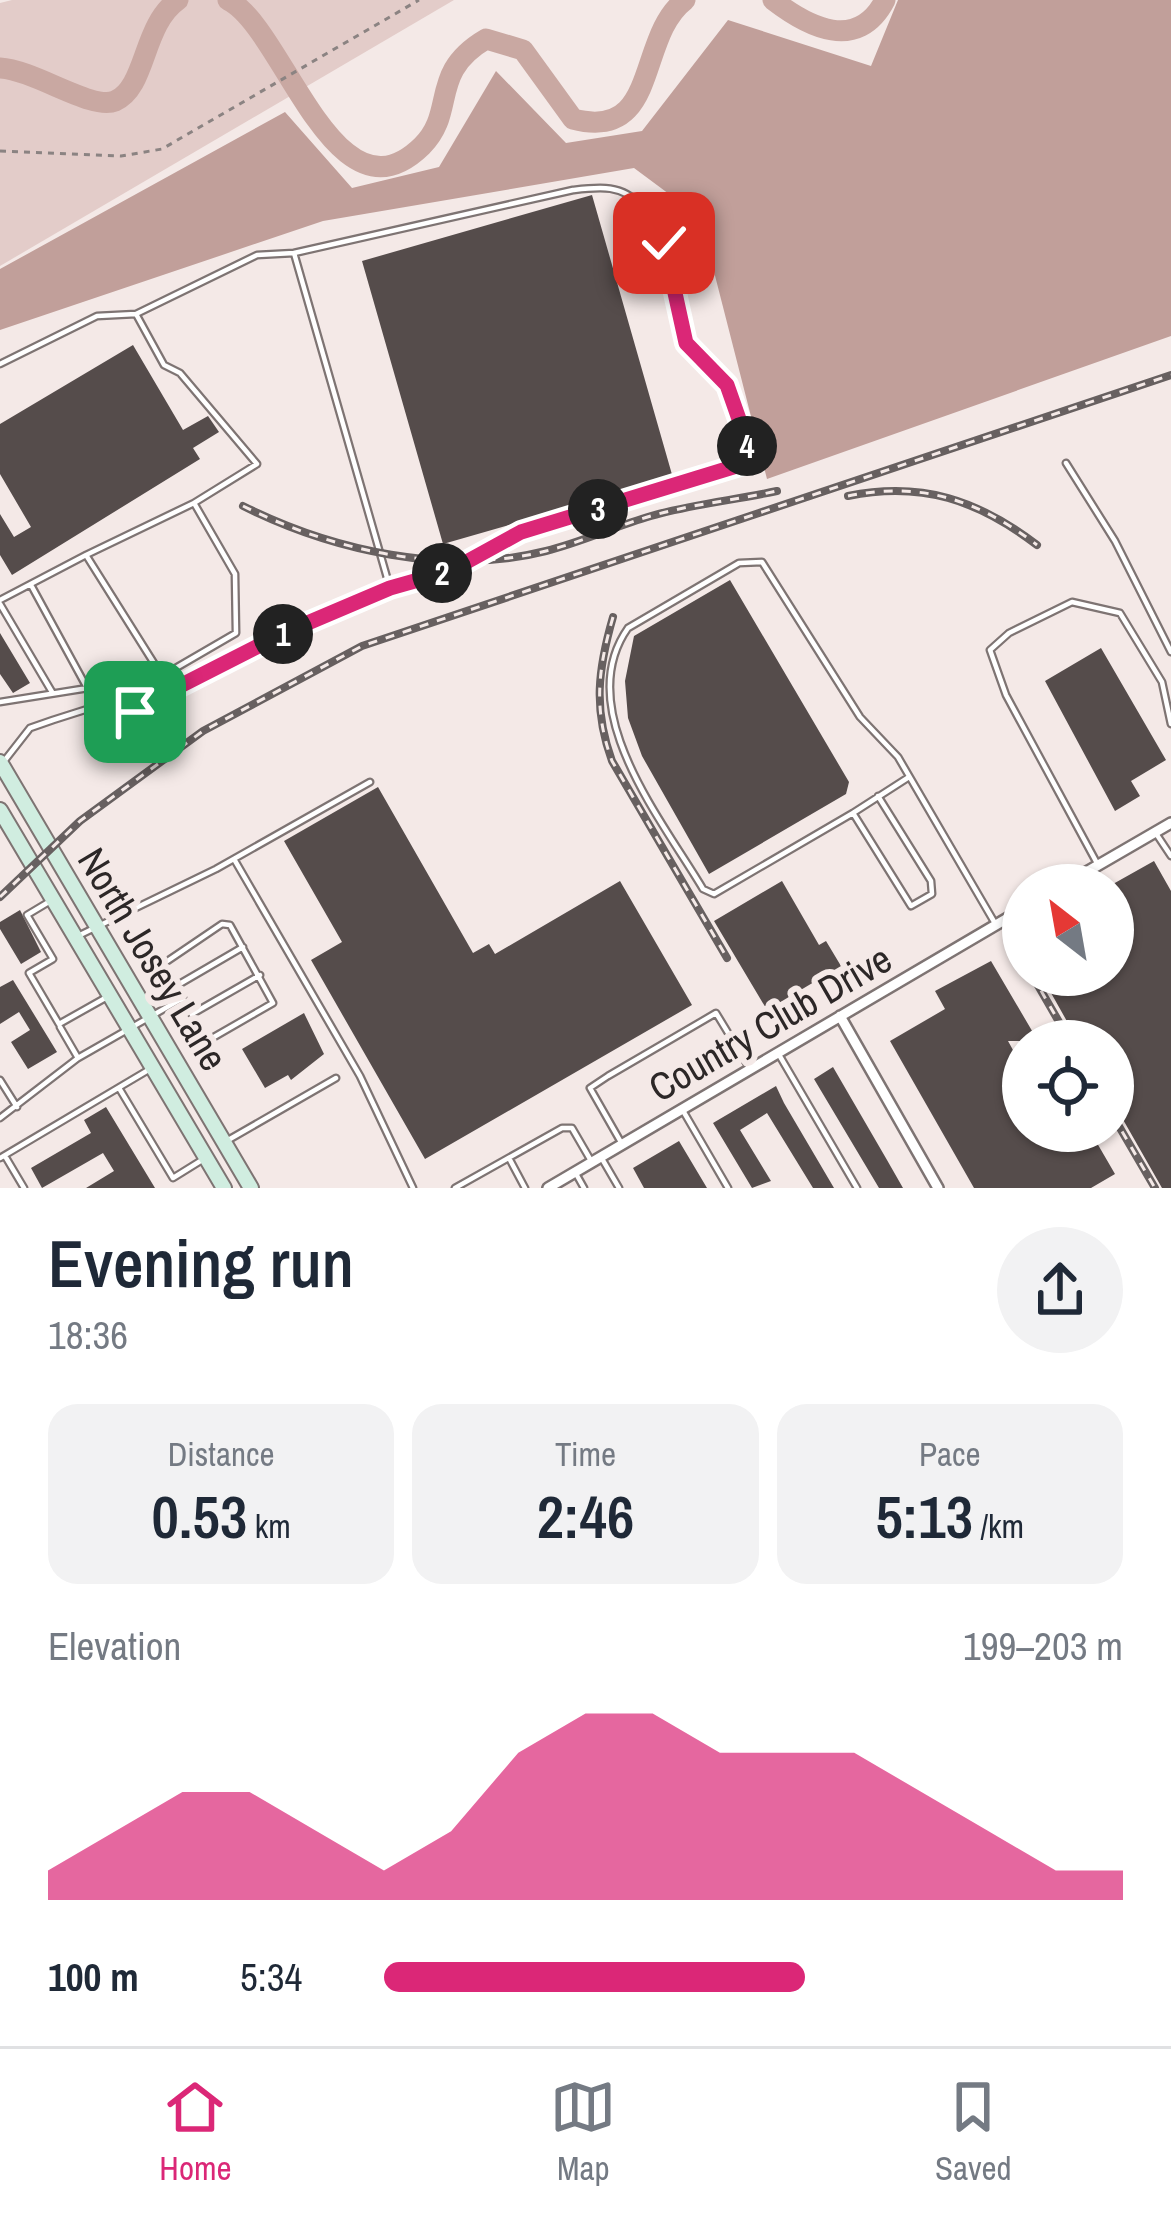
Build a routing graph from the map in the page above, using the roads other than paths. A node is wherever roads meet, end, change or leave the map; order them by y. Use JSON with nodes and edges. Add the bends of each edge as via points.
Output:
{"nodes":[{"id":1,"x":294,"y":253,"type":"junction"},
{"id":2,"x":136,"y":314,"type":"junction"},
{"id":3,"x":0,"y":364,"type":"edge"},
{"id":4,"x":1066,"y":463,"type":"dead end"},
{"id":5,"x":194,"y":503,"type":"junction"},
{"id":6,"x":86,"y":555,"type":"junction"},
{"id":7,"x":30,"y":584,"type":"junction"},
{"id":8,"x":390,"y":588,"type":"junction"},
{"id":9,"x":0,"y":602,"type":"edge"},
{"id":10,"x":1171,"y":652,"type":"edge"},
{"id":11,"x":88,"y":688,"type":"junction"},
{"id":12,"x":176,"y":688,"type":"junction"},
{"id":13,"x":52,"y":692,"type":"junction"},
{"id":14,"x":0,"y":702,"type":"edge"},
{"id":15,"x":97,"y":706,"type":"junction"},
{"id":16,"x":1171,"y":724,"type":"edge"},
{"id":17,"x":1,"y":764,"type":"edge"},
{"id":18,"x":909,"y":777,"type":"junction"},
{"id":19,"x":370,"y":782,"type":"dead end"},
{"id":20,"x":878,"y":796,"type":"junction"},
{"id":21,"x":0,"y":810,"type":"edge"},
{"id":22,"x":853,"y":813,"type":"junction"},
{"id":23,"x":1171,"y":823,"type":"edge"},
{"id":24,"x":1155,"y":832,"type":"junction"},
{"id":25,"x":1171,"y":856,"type":"edge"},
{"id":26,"x":234,"y":859,"type":"junction"},
{"id":27,"x":1097,"y":864,"type":"edge"},
{"id":28,"x":1100,"y":864,"type":"edge"},
{"id":29,"x":52,"y":900,"type":"junction"},
{"id":30,"x":1002,"y":922,"type":"edge"},
{"id":31,"x":997,"y":925,"type":"junction"},
{"id":32,"x":95,"y":926,"type":"junction"},
{"id":33,"x":75,"y":938,"type":"junction"},
{"id":34,"x":243,"y":947,"type":"junction"},
{"id":35,"x":260,"y":975,"type":"junction"},
{"id":36,"x":176,"y":986,"type":"junction"},
{"id":37,"x":108,"y":996,"type":"junction"},
{"id":38,"x":183,"y":998,"type":"junction"},
{"id":39,"x":192,"y":1014,"type":"junction"},
{"id":40,"x":840,"y":1016,"type":"junction"},
{"id":41,"x":149,"y":1017,"type":"junction"},
{"id":42,"x":59,"y":1024,"type":"junction"},
{"id":43,"x":127,"y":1029,"type":"junction"},
{"id":44,"x":778,"y":1052,"type":"junction"},
{"id":45,"x":78,"y":1058,"type":"junction"},
{"id":46,"x":150,"y":1069,"type":"junction"},
{"id":47,"x":750,"y":1069,"type":"junction"},
{"id":48,"x":336,"y":1078,"type":"dead end"},
{"id":49,"x":0,"y":1081,"type":"edge"},
{"id":50,"x":119,"y":1088,"type":"junction"},
{"id":51,"x":17,"y":1107,"type":"junction"},
{"id":52,"x":682,"y":1109,"type":"junction"},
{"id":53,"x":0,"y":1118,"type":"edge"},
{"id":54,"x":224,"y":1142,"type":"junction"},
{"id":55,"x":622,"y":1144,"type":"junction"},
{"id":56,"x":2,"y":1157,"type":"edge"},
{"id":57,"x":205,"y":1158,"type":"junction"},
{"id":58,"x":508,"y":1158,"type":"junction"},
{"id":59,"x":597,"y":1160,"type":"junction"},
{"id":60,"x":574,"y":1172,"type":"junction"},
{"id":61,"x":24,"y":1188,"type":"edge"},
{"id":62,"x":224,"y":1188,"type":"edge"},
{"id":63,"x":250,"y":1188,"type":"edge"},
{"id":64,"x":413,"y":1188,"type":"edge"},
{"id":65,"x":455,"y":1188,"type":"edge"},
{"id":66,"x":525,"y":1188,"type":"edge"},
{"id":67,"x":548,"y":1188,"type":"edge"},
{"id":68,"x":584,"y":1188,"type":"edge"},
{"id":69,"x":619,"y":1188,"type":"edge"},
{"id":70,"x":728,"y":1188,"type":"edge"},
{"id":71,"x":856,"y":1188,"type":"edge"},
{"id":72,"x":938,"y":1188,"type":"edge"}],
"edges":[{"from":1,"to":2,"type":"lane","via":[[257,255]]},
{"from":1,"to":8,"type":"lane"},
{"from":1,"to":8,"type":"lane","via":[[574,190],[624,192],[664,243],[686,343],[727,385],[746,439],[743,464],[521,532],[450,571]]},
{"from":2,"to":3,"type":"lane","via":[[97,316]]},
{"from":2,"to":5,"type":"lane","via":[[164,364],[257,464]]},
{"from":4,"to":10,"type":"lane"},
{"from":5,"to":6,"type":"lane"},
{"from":5,"to":6,"type":"lane","via":[[235,574],[236,633],[162,676]]},
{"from":6,"to":7,"type":"lane"},
{"from":7,"to":9,"type":"lane"},
{"from":7,"to":11,"type":"lane"},
{"from":8,"to":12,"type":"lane"},
{"from":9,"to":13,"type":"lane"},
{"from":11,"to":12,"type":"lane","via":[[127,700]]},
{"from":11,"to":13,"type":"lane"},
{"from":11,"to":15,"type":"lane"},
{"from":12,"to":15,"type":"lane","via":[[155,709]]},
{"from":13,"to":14,"type":"lane"},
{"from":15,"to":17,"type":"lane","via":[[30,728]]},
{"from":16,"to":27,"type":"lane","via":[[1162,682],[1120,613],[1072,602],[990,650]]},
{"from":17,"to":32,"type":"main road","name":"North Josey Lane"},
{"from":18,"to":20,"type":"lane"},
{"from":18,"to":22,"type":"lane","via":[[860,717],[762,562],[740,563],[628,628],[617,643],[612,702],[623,752],[703,889],[714,894]]},
{"from":18,"to":31,"type":"lane"},
{"from":19,"to":26,"type":"lane"},
{"from":20,"to":22,"type":"lane"},
{"from":20,"to":22,"type":"lane","via":[[932,894],[904,902]]},
{"from":21,"to":29,"type":"main road","name":"North Josey Lane"},
{"from":23,"to":24,"type":"street"},
{"from":24,"to":25,"type":"lane"},
{"from":24,"to":28,"type":"street"},
{"from":26,"to":32,"type":"lane"},
{"from":26,"to":64,"type":"lane","via":[[360,1076]]},
{"from":29,"to":33,"type":"main road","name":"North Josey Lane"},
{"from":29,"to":42,"type":"lane","via":[[27,915],[53,959],[29,973]]},
{"from":30,"to":31,"type":"street","name":"Country Club Drive"},
{"from":31,"to":40,"type":"street","name":"Country Club Drive"},
{"from":32,"to":33,"type":"lane"},
{"from":32,"to":41,"type":"main road","name":"North Josey Lane"},
{"from":33,"to":37,"type":"main road","name":"North Josey Lane"},
{"from":34,"to":35,"type":"lane"},
{"from":34,"to":36,"type":"lane"},
{"from":34,"to":36,"type":"lane","via":[[222,924],[165,958]]},
{"from":35,"to":39,"type":"lane"},
{"from":35,"to":39,"type":"lane","via":[[273,1003],[215,1037],[207,1040]]},
{"from":36,"to":38,"type":"lane"},
{"from":37,"to":42,"type":"lane"},
{"from":37,"to":43,"type":"main road","name":"North Josey Lane"},
{"from":38,"to":39,"type":"lane"},
{"from":38,"to":41,"type":"lane"},
{"from":40,"to":44,"type":"street","name":"Country Club Drive"},
{"from":40,"to":72,"type":"street"},
{"from":41,"to":43,"type":"lane"},
{"from":41,"to":54,"type":"main road","name":"North Josey Lane"},
{"from":42,"to":45,"type":"lane"},
{"from":43,"to":45,"type":"lane"},
{"from":43,"to":46,"type":"main road","name":"North Josey Lane"},
{"from":44,"to":47,"type":"street","name":"Country Club Drive"},
{"from":44,"to":71,"type":"lane"},
{"from":45,"to":51,"type":"lane"},
{"from":46,"to":50,"type":"lane"},
{"from":46,"to":57,"type":"main road","name":"North Josey Lane"},
{"from":47,"to":52,"type":"street","name":"Country Club Drive"},
{"from":47,"to":55,"type":"lane","via":[[716,1013],[608,1076],[590,1088]]},
{"from":48,"to":54,"type":"lane"},
{"from":49,"to":51,"type":"lane"},
{"from":50,"to":56,"type":"lane"},
{"from":50,"to":57,"type":"lane","via":[[172,1178]]},
{"from":51,"to":53,"type":"lane"},
{"from":52,"to":55,"type":"street","name":"Country Club Drive"},
{"from":52,"to":70,"type":"lane"},
{"from":54,"to":57,"type":"lane"},
{"from":54,"to":63,"type":"main road","name":"North Josey Lane"},
{"from":55,"to":59,"type":"street","name":"Country Club Drive"},
{"from":56,"to":61,"type":"lane"},
{"from":57,"to":62,"type":"main road","name":"North Josey Lane"},
{"from":58,"to":59,"type":"lane","via":[[572,1128]]},
{"from":58,"to":65,"type":"lane"},
{"from":58,"to":66,"type":"lane"},
{"from":59,"to":60,"type":"street","name":"Country Club Drive"},
{"from":59,"to":69,"type":"lane"},
{"from":60,"to":67,"type":"street","name":"Country Club Drive"},
{"from":60,"to":68,"type":"lane"}]}
